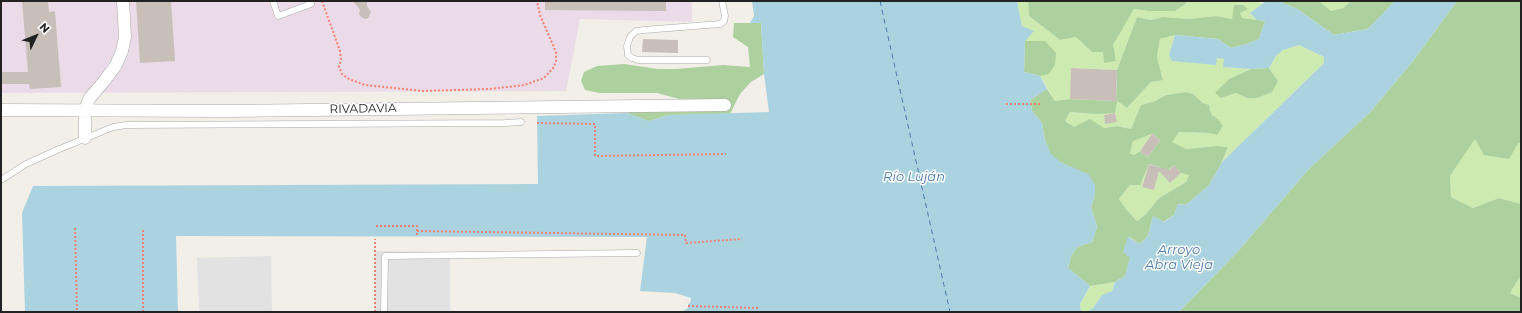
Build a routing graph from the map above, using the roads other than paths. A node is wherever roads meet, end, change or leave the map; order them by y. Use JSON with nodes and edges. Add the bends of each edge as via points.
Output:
{"nodes":[{"id":1,"x":123,"y":1,"type":"edge"},
{"id":2,"x":273,"y":1,"type":"edge"},
{"id":3,"x":309,"y":1,"type":"edge"},
{"id":4,"x":722,"y":1,"type":"edge"},
{"id":5,"x":707,"y":60,"type":"dead end"},
{"id":6,"x":725,"y":105,"type":"dead end"},
{"id":7,"x":1,"y":110,"type":"edge"},
{"id":8,"x":85,"y":110,"type":"junction"},
{"id":9,"x":521,"y":122,"type":"dead end"},
{"id":10,"x":86,"y":138,"type":"junction"},
{"id":11,"x":1,"y":180,"type":"edge"},
{"id":12,"x":637,"y":253,"type":"dead end"},
{"id":13,"x":384,"y":312,"type":"edge"}],
"edges":[{"from":1,"to":8,"type":"street","via":[[125,37],[122,51],[116,65],[89,99]]},
{"from":2,"to":3,"type":"lane","via":[[278,16],[311,4]]},
{"from":4,"to":5,"type":"lane","via":[[725,16],[720,24],[644,30],[633,34],[627,46],[628,55],[638,60]]},
{"from":6,"to":8,"type":"street","name":"RIVADAVIA","via":[[227,111]]},
{"from":7,"to":8,"type":"street","name":"RIVADAVIA"},
{"from":8,"to":10,"type":"street"},
{"from":9,"to":10,"type":"lane","via":[[127,125],[113,127]]},
{"from":10,"to":11,"type":"lane","via":[[26,164]]},
{"from":12,"to":13,"type":"lane","via":[[385,256]]}]}
